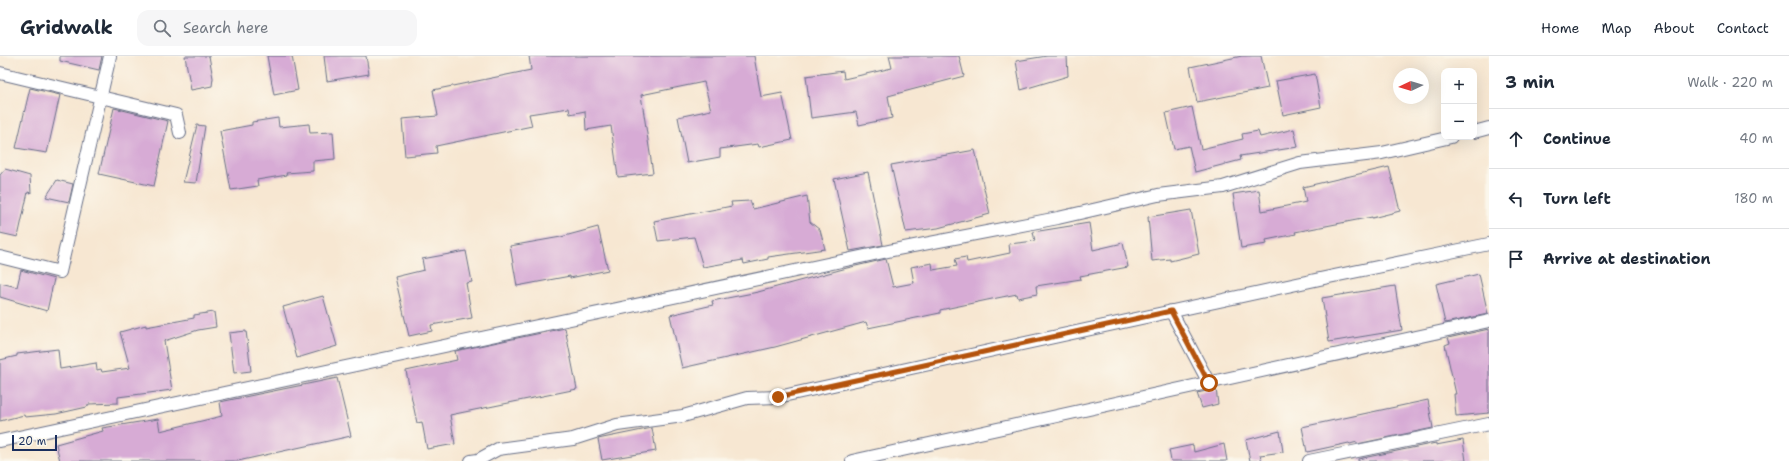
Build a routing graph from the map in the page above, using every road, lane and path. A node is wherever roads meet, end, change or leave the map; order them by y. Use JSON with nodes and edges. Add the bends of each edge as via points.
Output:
{"nodes":[{"id":1,"x":110,"y":56,"type":"edge"},
{"id":2,"x":0,"y":73,"type":"edge"},
{"id":3,"x":100,"y":97,"type":"junction"},
{"id":4,"x":1489,"y":128,"type":"edge"},
{"id":5,"x":1477,"y":131,"type":"edge"},
{"id":6,"x":180,"y":132,"type":"dead end"},
{"id":7,"x":1441,"y":139,"type":"edge"},
{"id":8,"x":1489,"y":244,"type":"edge"},
{"id":9,"x":0,"y":257,"type":"edge"},
{"id":10,"x":1171,"y":311,"type":"junction"},
{"id":11,"x":1489,"y":321,"type":"edge"},
{"id":12,"x":1209,"y":383,"type":"junction"},
{"id":13,"x":1489,"y":424,"type":"edge"},
{"id":14,"x":0,"y":441,"type":"edge"},
{"id":15,"x":471,"y":461,"type":"edge"},
{"id":16,"x":852,"y":461,"type":"edge"},
{"id":17,"x":1308,"y":461,"type":"edge"}],
"edges":[{"from":1,"to":3,"type":"street"},
{"from":2,"to":3,"type":"street"},
{"from":3,"to":6,"type":"street","via":[[176,115]]},
{"from":3,"to":9,"type":"street","via":[[60,272]]},
{"from":4,"to":5,"type":"street"},
{"from":7,"to":14,"type":"street","via":[[1382,153],[1300,163],[1223,187],[1158,195],[1058,218],[893,250]]},
{"from":8,"to":10,"type":"street"},
{"from":10,"to":12,"type":"street"},
{"from":10,"to":15,"type":"street","via":[[778,397],[747,398],[683,416],[617,425],[573,439],[498,448],[478,460]]},
{"from":11,"to":12,"type":"street"},
{"from":12,"to":16,"type":"street"},
{"from":13,"to":17,"type":"street"}]}
